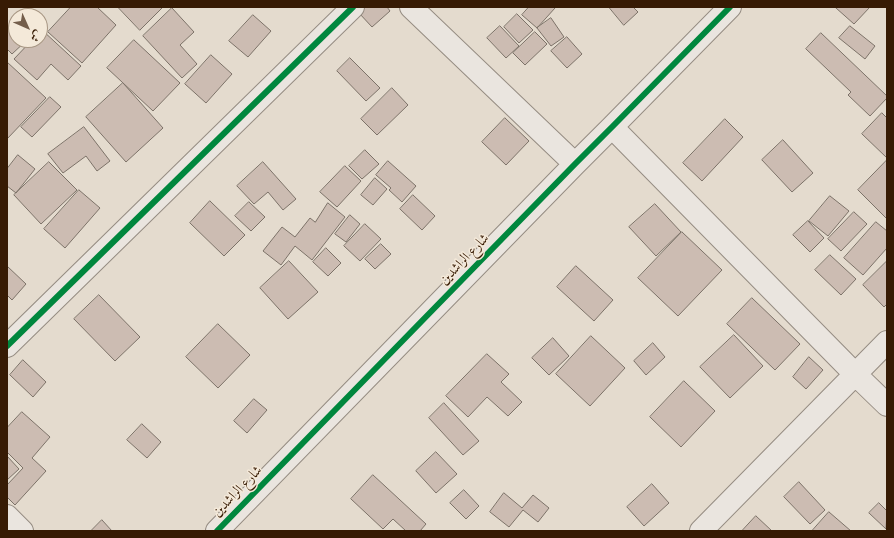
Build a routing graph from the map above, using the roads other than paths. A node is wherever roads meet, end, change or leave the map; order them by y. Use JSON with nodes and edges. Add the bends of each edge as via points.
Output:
{"nodes":[{"id":1,"x":353,"y":7,"type":"edge"},
{"id":2,"x":411,"y":7,"type":"edge"},
{"id":3,"x":730,"y":7,"type":"edge"},
{"id":4,"x":612,"y":127,"type":"junction"},
{"id":5,"x":575,"y":164,"type":"junction"},
{"id":6,"x":887,"y":342,"type":"edge"},
{"id":7,"x":7,"y":346,"type":"edge"},
{"id":8,"x":855,"y":374,"type":"junction"},
{"id":9,"x":887,"y":405,"type":"edge"},
{"id":10,"x":7,"y":516,"type":"edge"},
{"id":11,"x":22,"y":531,"type":"edge"},
{"id":12,"x":217,"y":531,"type":"edge"},
{"id":13,"x":701,"y":531,"type":"edge"}],
"edges":[{"from":1,"to":7,"type":"street"},
{"from":2,"to":5,"type":"street"},
{"from":3,"to":4,"type":"street","name":"شارع الراشدين"},
{"from":4,"to":5,"type":"street","name":"شارع الراشدين"},
{"from":4,"to":8,"type":"street"},
{"from":5,"to":12,"type":"street","name":"شارع الراشدين"},
{"from":6,"to":8,"type":"street"},
{"from":8,"to":9,"type":"street"},
{"from":8,"to":13,"type":"street"},
{"from":10,"to":11,"type":"street"}]}
